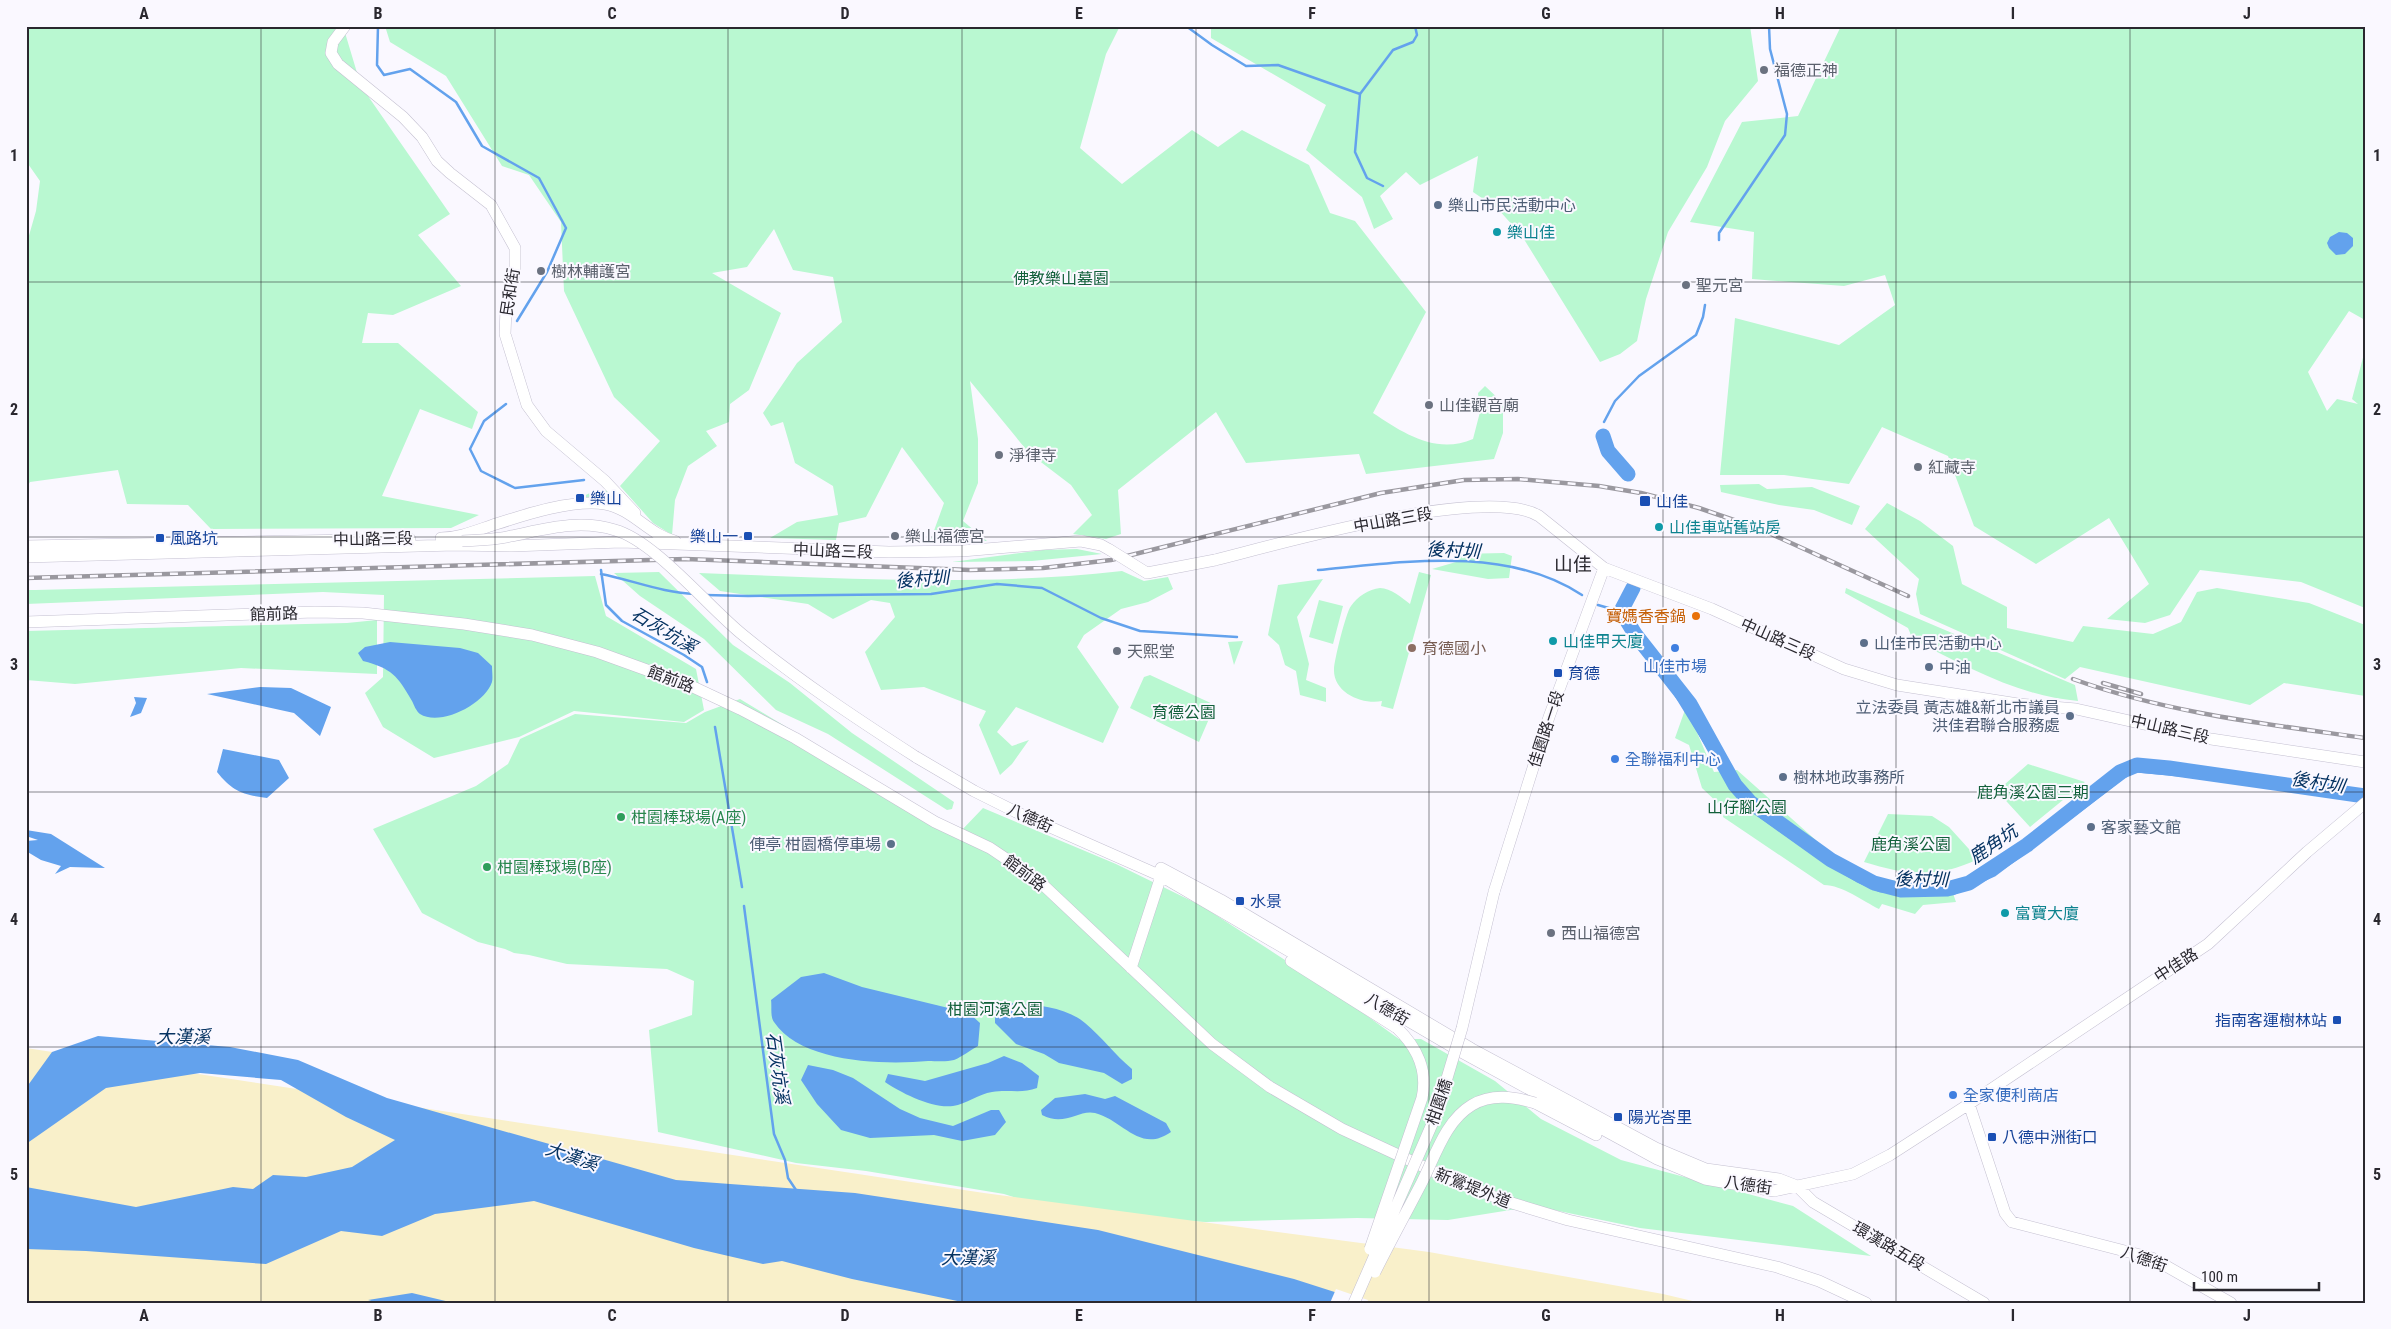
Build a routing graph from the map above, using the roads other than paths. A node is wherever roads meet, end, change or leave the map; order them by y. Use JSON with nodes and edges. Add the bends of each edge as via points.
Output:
{"nodes":[{"id":1,"x":345,"y":26,"type":"edge"},
{"id":2,"x":647,"y":526,"type":"junction"},
{"id":3,"x":457,"y":541,"type":"junction"},
{"id":4,"x":26,"y":546,"type":"edge"},
{"id":5,"x":704,"y":547,"type":"junction"},
{"id":6,"x":26,"y":557,"type":"edge"},
{"id":7,"x":1604,"y":568,"type":"junction"},
{"id":8,"x":26,"y":622,"type":"edge"},
{"id":9,"x":2365,"y":762,"type":"edge"},
{"id":10,"x":2362,"y":805,"type":"edge"},
{"id":11,"x":1160,"y":872,"type":"junction"},
{"id":12,"x":1494,"y":892,"type":"joint"},
{"id":13,"x":1222,"y":913,"type":"junction"},
{"id":14,"x":1131,"y":968,"type":"junction"},
{"id":15,"x":1969,"y":1104,"type":"junction"},
{"id":16,"x":1706,"y":1179,"type":"junction"},
{"id":17,"x":1796,"y":1186,"type":"junction"},
{"id":18,"x":1350,"y":1303,"type":"edge"},
{"id":19,"x":1354,"y":1303,"type":"edge"},
{"id":20,"x":1360,"y":1303,"type":"edge"},
{"id":21,"x":1866,"y":1303,"type":"edge"},
{"id":22,"x":1984,"y":1303,"type":"edge"},
{"id":23,"x":2231,"y":1303,"type":"edge"}],
"edges":[{"from":1,"to":2,"type":"street","name":"民和街","via":[[333,42],[331,53],[338,64],[391,107],[422,137],[437,161],[491,205],[515,248],[515,270],[504,334],[527,404],[546,431],[605,481]]},
{"from":2,"to":3,"type":"street","name":"中山路三段","via":[[616,506],[589,504],[531,512]]},
{"from":2,"to":5,"type":"street","name":"中山路三段","via":[[665,538]]},
{"from":3,"to":4,"type":"street","name":"中山路三段"},
{"from":3,"to":5,"type":"street","name":"中山路三段","via":[[512,546],[621,542]]},
{"from":3,"to":6,"type":"street","name":"中山路三段"},
{"from":3,"to":11,"type":"street","name":"八德街","bridge":true,"via":[[509,537],[562,525],[598,526],[626,534],[648,548],[742,634],[827,700],[916,757],[986,797]]},
{"from":5,"to":7,"type":"street","name":"中山路三段","bridge":true,"via":[[962,552],[1081,542],[1101,545],[1147,573],[1404,516],[1507,506],[1539,516]]},
{"from":7,"to":9,"type":"street","name":"中山路三段","via":[[1712,609],[1844,668],[1896,685],[2018,704],[2098,712],[2211,739]]},
{"from":7,"to":12,"type":"street","name":"佳園路一段","via":[[1550,717]]},
{"from":8,"to":14,"type":"street","name":"館前路","via":[[305,612],[363,613],[464,624],[597,652],[691,686],[740,709],[935,822],[990,848],[1039,881]]},
{"from":10,"to":15,"type":"street","name":"中佳路","via":[[2306,852],[2208,944]]},
{"from":11,"to":13,"type":"street","name":"八德街"},
{"from":11,"to":14,"type":"street"},
{"from":11,"to":17,"type":"street","name":"八德街","via":[[1227,904],[1472,1048],[1656,1148],[1706,1169],[1779,1179]]},
{"from":12,"to":19,"type":"street","name":"柑園橋","bridge":true,"via":[[1462,1028],[1436,1115]]},
{"from":13,"to":16,"type":"street","name":"八德街","via":[[1463,1053],[1657,1160]]},
{"from":13,"to":18,"type":"street","bridge":true,"via":[[1311,975],[1398,1028],[1417,1053],[1425,1084],[1422,1098]]},
{"from":14,"to":21,"type":"street","name":"新鶯堤外道","via":[[1212,1044],[1270,1087],[1342,1129],[1437,1174],[1502,1200],[1568,1220],[1777,1267],[1819,1281]]},
{"from":15,"to":17,"type":"street","name":"八德街","via":[[1890,1155],[1853,1174]]},
{"from":15,"to":23,"type":"street","name":"八德街","via":[[2005,1214],[2012,1222],[2152,1258]]},
{"from":16,"to":17,"type":"street","name":"八德街","via":[[1774,1191]]},
{"from":16,"to":20,"type":"street","bridge":true,"via":[[1673,1173],[1641,1159],[1536,1103],[1498,1097],[1474,1104],[1463,1111],[1446,1134]]},
{"from":17,"to":22,"type":"street","name":"環漢路五段","via":[[1814,1202]]}]}
